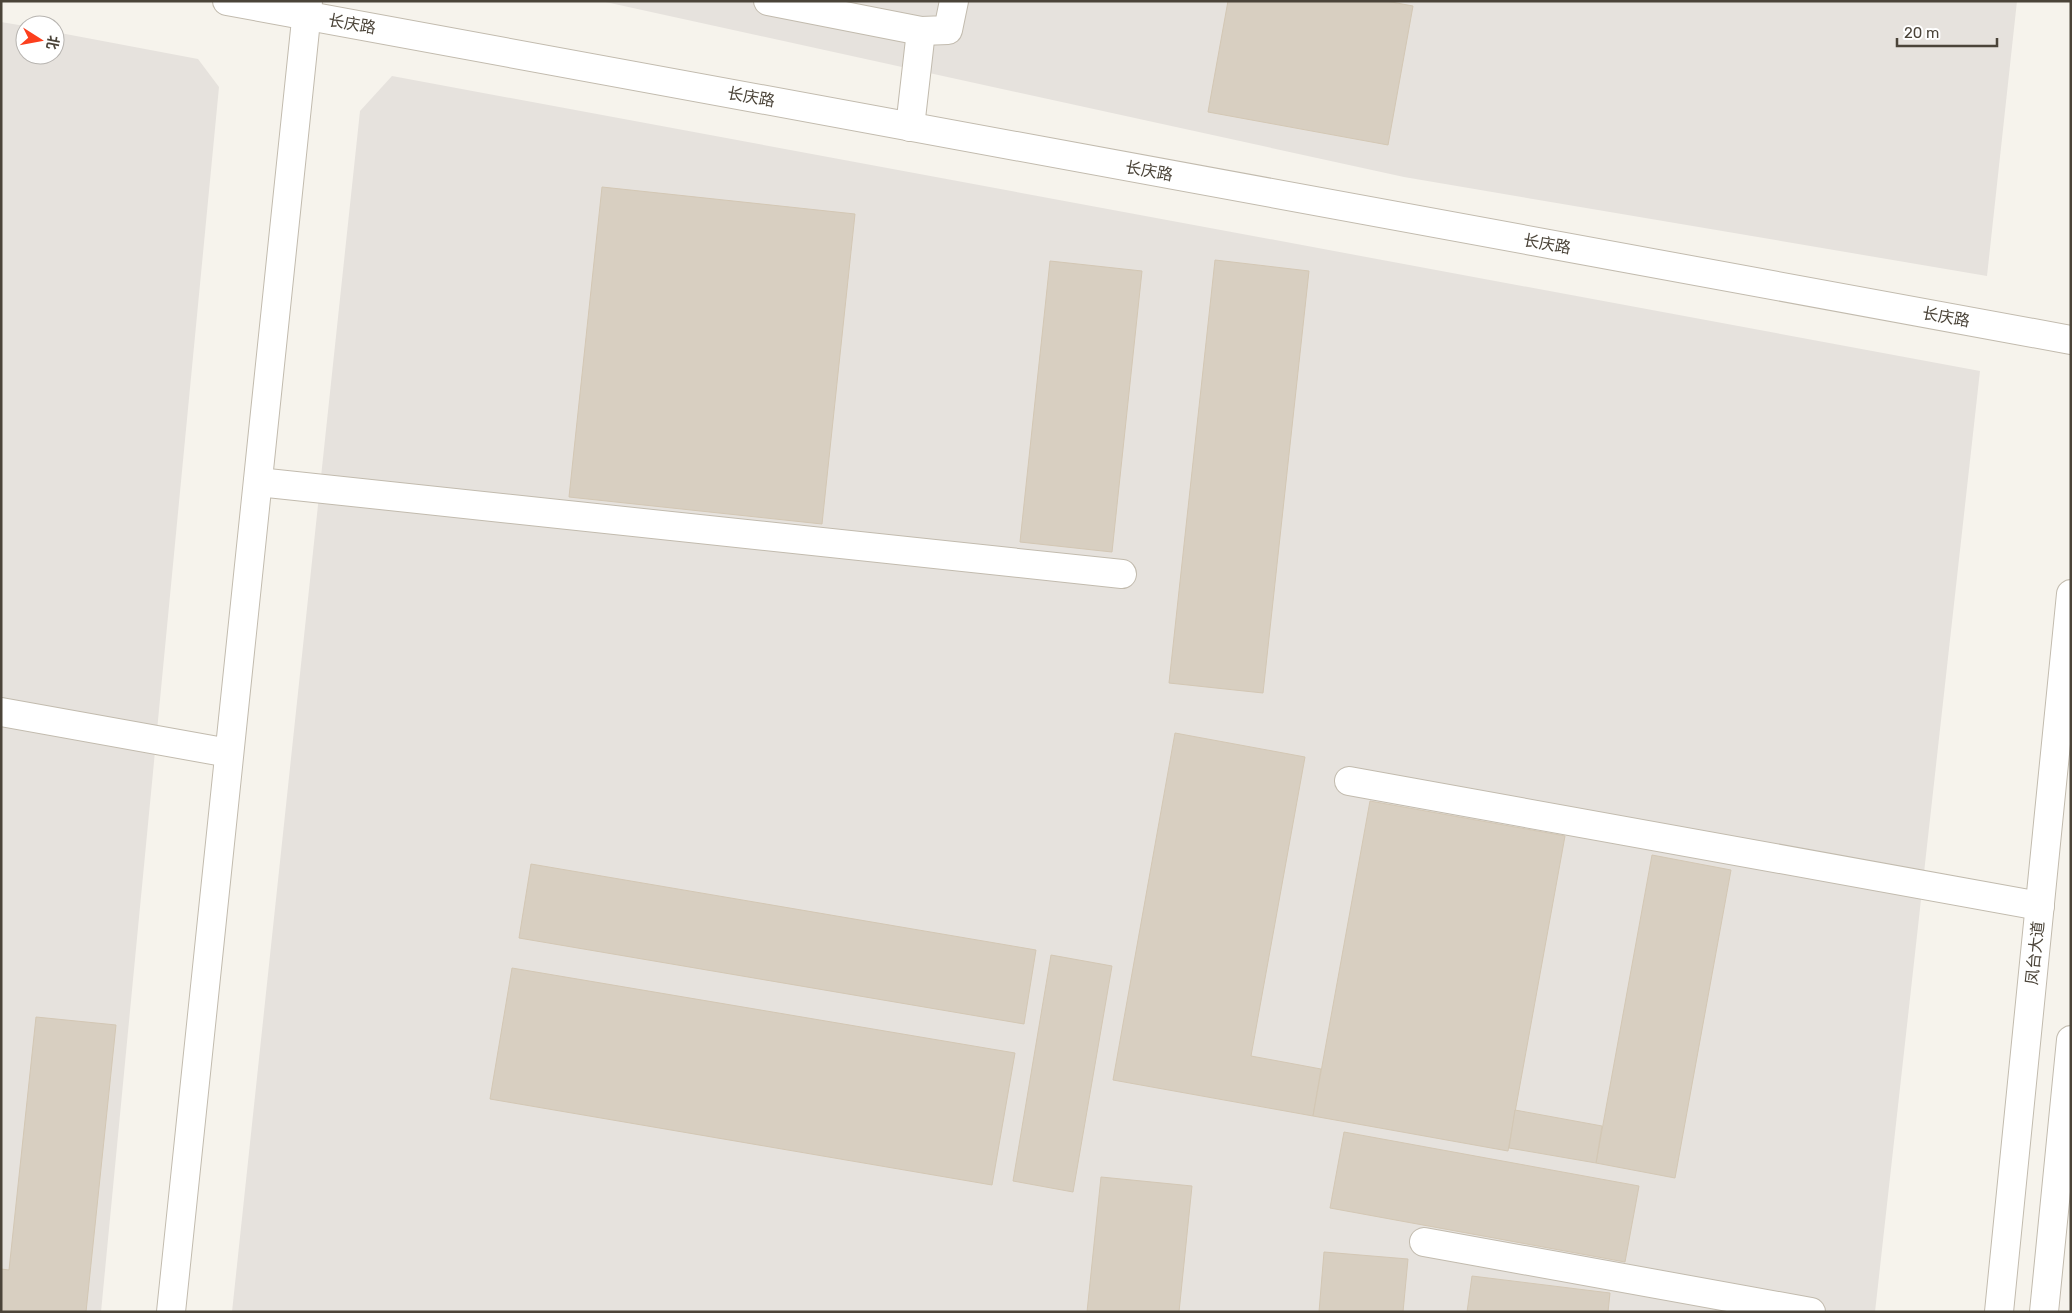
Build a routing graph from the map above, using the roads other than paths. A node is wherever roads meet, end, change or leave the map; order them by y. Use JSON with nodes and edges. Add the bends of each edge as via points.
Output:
{"nodes":[{"id":1,"x":227,"y":1,"type":"edge"},
{"id":2,"x":768,"y":1,"type":"edge"},
{"id":3,"x":954,"y":1,"type":"edge"},
{"id":4,"x":307,"y":8,"type":"edge"},
{"id":5,"x":921,"y":31,"type":"junction"},
{"id":6,"x":910,"y":127,"type":"junction"},
{"id":7,"x":2071,"y":340,"type":"edge"},
{"id":8,"x":258,"y":482,"type":"junction"},
{"id":9,"x":1122,"y":574,"type":"dead end"},
{"id":10,"x":2071,"y":594,"type":"edge"},
{"id":11,"x":1,"y":712,"type":"edge"},
{"id":12,"x":229,"y":754,"type":"junction"},
{"id":13,"x":1349,"y":781,"type":"dead end"},
{"id":14,"x":2040,"y":906,"type":"junction"},
{"id":15,"x":2071,"y":1040,"type":"edge"},
{"id":16,"x":1424,"y":1242,"type":"dead end"},
{"id":17,"x":171,"y":1312,"type":"edge"},
{"id":18,"x":1810,"y":1312,"type":"edge"},
{"id":19,"x":1999,"y":1312,"type":"edge"},
{"id":20,"x":2044,"y":1312,"type":"edge"}],
"edges":[{"from":1,"to":4,"type":"street","name":"长庆路"},
{"from":2,"to":5,"type":"street"},
{"from":3,"to":5,"type":"street","via":[[948,30]]},
{"from":4,"to":6,"type":"street","name":"长庆路"},
{"from":4,"to":8,"type":"street"},
{"from":5,"to":6,"type":"street"},
{"from":6,"to":7,"type":"street","name":"长庆路"},
{"from":8,"to":9,"type":"street"},
{"from":8,"to":12,"type":"street"},
{"from":10,"to":14,"type":"street","name":"凤台大道"},
{"from":11,"to":12,"type":"street"},
{"from":12,"to":17,"type":"street"},
{"from":13,"to":14,"type":"street"},
{"from":14,"to":19,"type":"street","name":"凤台大道"},
{"from":15,"to":20,"type":"street"},
{"from":16,"to":18,"type":"street"}]}
